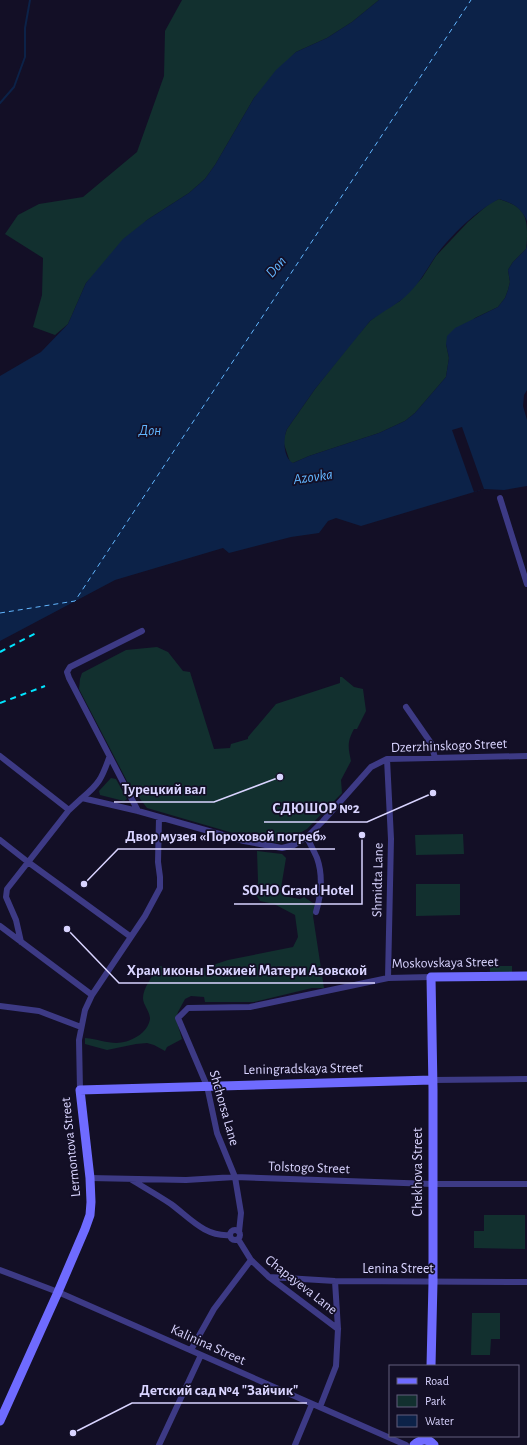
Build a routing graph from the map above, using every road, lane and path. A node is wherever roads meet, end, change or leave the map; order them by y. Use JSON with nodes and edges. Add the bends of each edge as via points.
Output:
{"nodes":[{"id":1,"x":500,"y":498,"type":"dead end"},
{"id":2,"x":527,"y":584,"type":"edge"},
{"id":3,"x":142,"y":630,"type":"dead end"},
{"id":4,"x":406,"y":707,"type":"dead end"},
{"id":5,"x":0,"y":756,"type":"edge"},
{"id":6,"x":527,"y":756,"type":"edge"},
{"id":7,"x":109,"y":758,"type":"junction"},
{"id":8,"x":435,"y":758,"type":"junction"},
{"id":9,"x":387,"y":759,"type":"junction"},
{"id":10,"x":82,"y":798,"type":"junction"},
{"id":11,"x":69,"y":810,"type":"junction"},
{"id":12,"x":138,"y":811,"type":"junction"},
{"id":13,"x":159,"y":818,"type":"junction"},
{"id":14,"x":306,"y":837,"type":"junction"},
{"id":15,"x":0,"y":840,"type":"edge"},
{"id":16,"x":28,"y":862,"type":"junction"},
{"id":17,"x":316,"y":912,"type":"dead end"},
{"id":18,"x":0,"y":926,"type":"edge"},
{"id":19,"x":131,"y":937,"type":"junction"},
{"id":20,"x":21,"y":942,"type":"junction"},
{"id":21,"x":527,"y":976,"type":"edge"},
{"id":22,"x":431,"y":977,"type":"junction"},
{"id":23,"x":388,"y":978,"type":"junction"},
{"id":24,"x":92,"y":995,"type":"junction"},
{"id":25,"x":0,"y":1006,"type":"edge"},
{"id":26,"x":178,"y":1018,"type":"joint"},
{"id":27,"x":81,"y":1027,"type":"junction"},
{"id":28,"x":527,"y":1079,"type":"edge"},
{"id":29,"x":432,"y":1080,"type":"junction"},
{"id":30,"x":207,"y":1086,"type":"junction"},
{"id":31,"x":80,"y":1090,"type":"junction"},
{"id":32,"x":235,"y":1177,"type":"junction"},
{"id":33,"x":90,"y":1178,"type":"junction"},
{"id":34,"x":132,"y":1179,"type":"junction"},
{"id":35,"x":432,"y":1184,"type":"junction"},
{"id":36,"x":527,"y":1184,"type":"edge"},
{"id":37,"x":239,"y":1232,"type":"junction"},
{"id":38,"x":230,"y":1235,"type":"junction"},
{"id":39,"x":238,"y":1239,"type":"junction"},
{"id":40,"x":251,"y":1260,"type":"junction"},
{"id":41,"x":0,"y":1270,"type":"edge"},
{"id":42,"x":269,"y":1277,"type":"junction"},
{"id":43,"x":335,"y":1281,"type":"junction"},
{"id":44,"x":433,"y":1282,"type":"junction"},
{"id":45,"x":527,"y":1282,"type":"edge"},
{"id":46,"x":58,"y":1292,"type":"junction"},
{"id":47,"x":338,"y":1329,"type":"junction"},
{"id":48,"x":191,"y":1350,"type":"junction"},
{"id":49,"x":202,"y":1355,"type":"junction"},
{"id":50,"x":431,"y":1365,"type":"edge"},
{"id":51,"x":312,"y":1404,"type":"junction"},
{"id":52,"x":320,"y":1407,"type":"junction"},
{"id":53,"x":0,"y":1421,"type":"edge"},
{"id":54,"x":430,"y":1440,"type":"edge"},
{"id":55,"x":159,"y":1445,"type":"edge"},
{"id":56,"x":294,"y":1445,"type":"edge"},
{"id":57,"x":406,"y":1445,"type":"edge"},
{"id":58,"x":414,"y":1445,"type":"edge"}],
"edges":[{"from":1,"to":2,"type":"street"},
{"from":3,"to":7,"type":"street","via":[[70,667],[67,672]]},
{"from":4,"to":8,"type":"street","via":[[431,743]]},
{"from":5,"to":11,"type":"street"},
{"from":6,"to":8,"type":"street","name":"Dzerzhinskogo Street"},
{"from":7,"to":10,"type":"street","via":[[102,777]]},
{"from":7,"to":12,"type":"street"},
{"from":8,"to":9,"type":"street","name":"Dzerzhinskogo Street"},
{"from":9,"to":14,"type":"street","name":"Dzerzhinskogo Street","via":[[371,767]]},
{"from":9,"to":23,"type":"street","name":"Shmidta Lane","via":[[391,839]]},
{"from":10,"to":11,"type":"street"},
{"from":10,"to":12,"type":"street"},
{"from":11,"to":16,"type":"street"},
{"from":12,"to":13,"type":"street"},
{"from":13,"to":14,"type":"street","name":"Dzerzhinskogo Street","via":[[282,848],[294,845]]},
{"from":13,"to":19,"type":"street","name":"Lermontova Street","via":[[160,888]]},
{"from":14,"to":17,"type":"street","via":[[317,858],[321,879]]},
{"from":15,"to":16,"type":"street"},
{"from":16,"to":19,"type":"street"},
{"from":16,"to":20,"type":"street","via":[[7,889],[6,896],[16,920]]},
{"from":18,"to":20,"type":"street"},
{"from":19,"to":24,"type":"street","name":"Lermontova Street"},
{"from":20,"to":24,"type":"street"},
{"from":21,"to":22,"type":"street","name":"Moskovskaya Street"},
{"from":22,"to":23,"type":"street","name":"Moskovskaya Street"},
{"from":22,"to":29,"type":"street","name":"Chekhova Street"},
{"from":23,"to":26,"type":"street","name":"Moskovskaya Street","via":[[250,1007],[188,1008]]},
{"from":24,"to":27,"type":"street","name":"Lermontova Street"},
{"from":25,"to":27,"type":"street","via":[[39,1011]]},
{"from":26,"to":30,"type":"street","name":"Shchorsa Lane"},
{"from":27,"to":31,"type":"street","name":"Lermontova Street"},
{"from":28,"to":29,"type":"street","name":"Leningradskaya Street"},
{"from":29,"to":30,"type":"street","name":"Leningradskaya Street"},
{"from":29,"to":35,"type":"street","name":"Chekhova Street"},
{"from":30,"to":31,"type":"street","name":"Leningradskaya Street"},
{"from":30,"to":32,"type":"street","name":"Shchorsa Lane","via":[[216,1133]]},
{"from":31,"to":33,"type":"street","name":"Lermontova Street"},
{"from":32,"to":34,"type":"street","name":"Tolstogo Street","via":[[186,1180]]},
{"from":32,"to":35,"type":"street","name":"Tolstogo Street"},
{"from":32,"to":37,"type":"street","name":"Shchorsa Lane","via":[[241,1213]]},
{"from":33,"to":34,"type":"street","name":"Tolstogo Street"},
{"from":33,"to":46,"type":"street","name":"Lermontova Street","via":[[90,1215]]},
{"from":34,"to":38,"type":"street","via":[[172,1204],[203,1229],[219,1236]]},
{"from":35,"to":36,"type":"street","name":"Tolstogo Street"},
{"from":35,"to":44,"type":"street","name":"Chekhova Street"},
{"from":37,"to":38,"type":"street","via":[[233,1230]]},
{"from":37,"to":39,"type":"street"},
{"from":38,"to":39,"type":"street","via":[[233,1240]]},
{"from":39,"to":40,"type":"street","name":"Chapayeva Lane"},
{"from":40,"to":42,"type":"street","name":"Chapayeva Lane"},
{"from":40,"to":48,"type":"street","via":[[214,1309]]},
{"from":41,"to":46,"type":"street","name":"Kalinina Street"},
{"from":42,"to":43,"type":"street","name":"Lenina Street"},
{"from":42,"to":47,"type":"street","name":"Chapayeva Lane"},
{"from":43,"to":44,"type":"street","name":"Lenina Street"},
{"from":43,"to":47,"type":"street","name":"Chapayeva Lane"},
{"from":44,"to":45,"type":"street","name":"Lenina Street"},
{"from":44,"to":50,"type":"street","name":"Chekhova Street"},
{"from":46,"to":48,"type":"street","name":"Kalinina Street"},
{"from":46,"to":53,"type":"street","name":"Lermontova Street"},
{"from":47,"to":52,"type":"street","name":"Chapayeva Lane","via":[[336,1366]]},
{"from":48,"to":49,"type":"street","name":"Kalinina Street"},
{"from":49,"to":51,"type":"street","name":"Kalinina Street"},
{"from":49,"to":55,"type":"street"},
{"from":51,"to":52,"type":"street","name":"Kalinina Street"},
{"from":51,"to":56,"type":"street"},
{"from":52,"to":57,"type":"street","name":"Kalinina Street"},
{"from":54,"to":58,"type":"street","via":[[420,1440]]}]}
